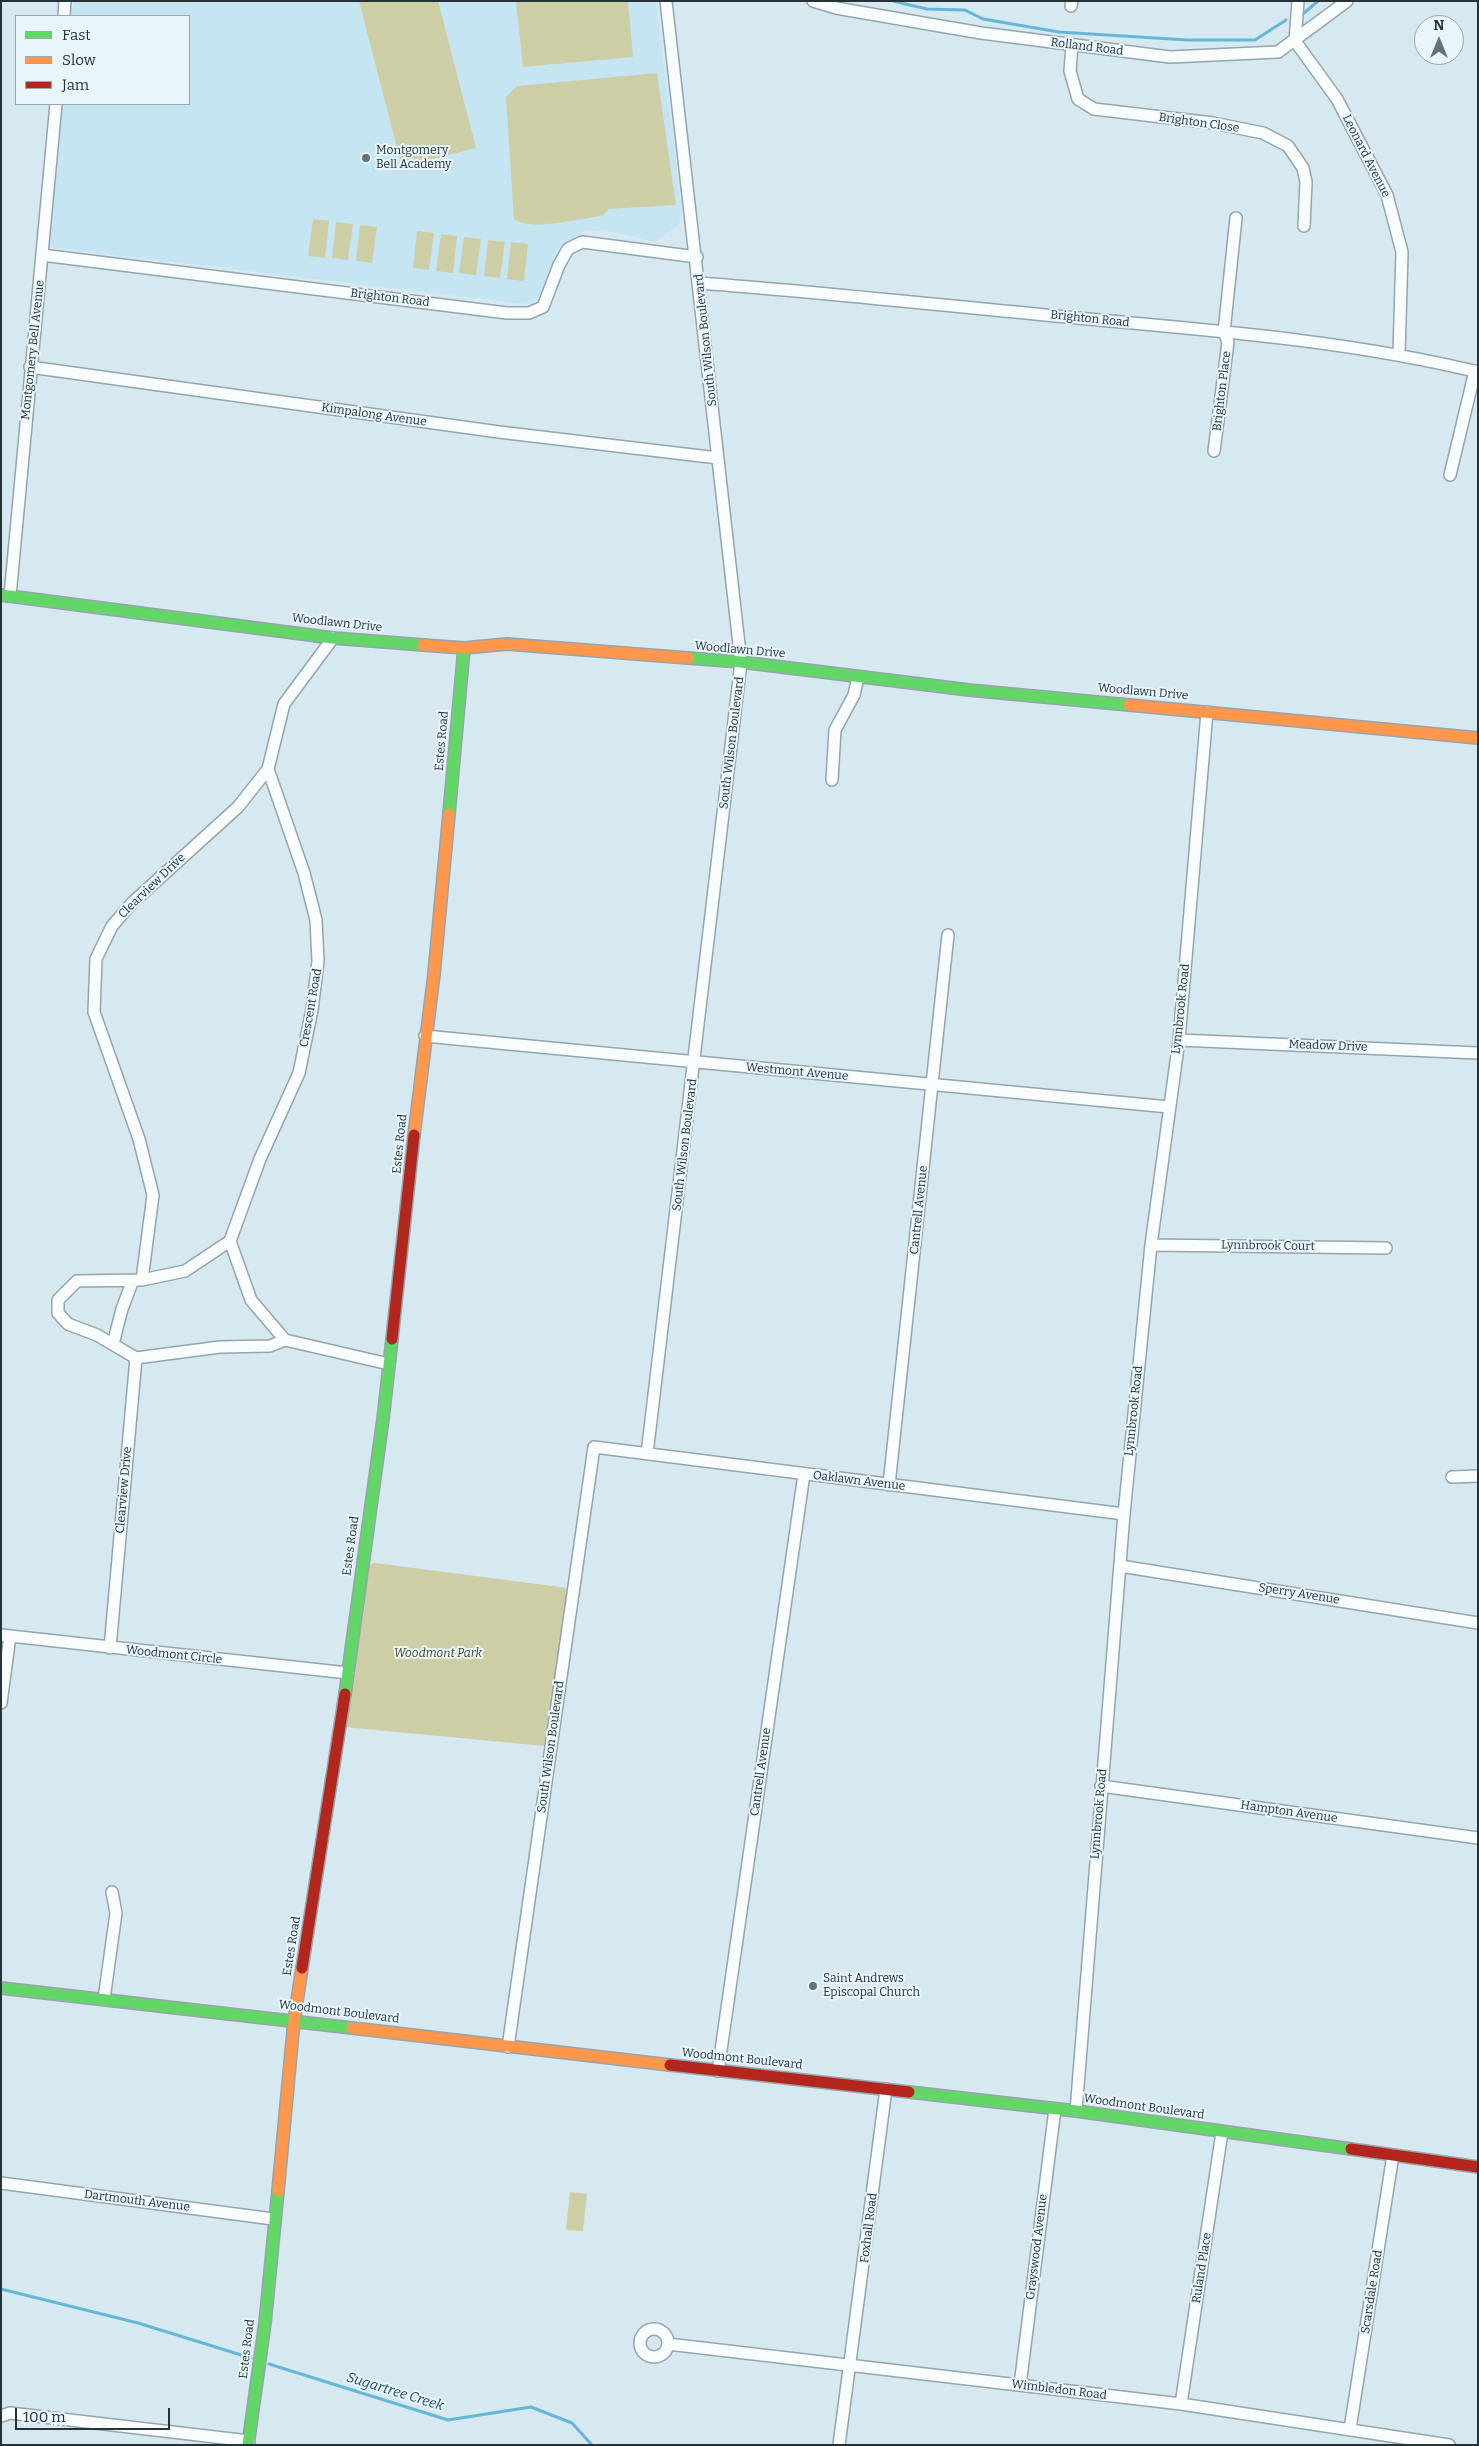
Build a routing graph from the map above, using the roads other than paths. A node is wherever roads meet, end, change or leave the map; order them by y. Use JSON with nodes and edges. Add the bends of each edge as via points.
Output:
{"nodes":[{"id":1,"x":65,"y":1,"type":"edge"},
{"id":2,"x":666,"y":1,"type":"edge"},
{"id":3,"x":813,"y":1,"type":"edge"},
{"id":4,"x":1298,"y":1,"type":"edge"},
{"id":5,"x":1347,"y":1,"type":"edge"},
{"id":6,"x":64,"y":15,"type":"edge"},
{"id":7,"x":1295,"y":41,"type":"junction"},
{"id":8,"x":1072,"y":45,"type":"junction"},
{"id":9,"x":56,"y":105,"type":"edge"},
{"id":10,"x":1236,"y":218,"type":"dead end"},
{"id":11,"x":1304,"y":226,"type":"dead end"},
{"id":12,"x":42,"y":255,"type":"junction"},
{"id":13,"x":697,"y":257,"type":"junction"},
{"id":14,"x":700,"y":283,"type":"junction"},
{"id":15,"x":1224,"y":332,"type":"junction"},
{"id":16,"x":1399,"y":354,"type":"junction"},
{"id":17,"x":30,"y":367,"type":"junction"},
{"id":18,"x":1476,"y":372,"type":"edge"},
{"id":19,"x":1214,"y":451,"type":"dead end"},
{"id":20,"x":718,"y":458,"type":"junction"},
{"id":21,"x":1450,"y":475,"type":"dead end"},
{"id":22,"x":6,"y":595,"type":"edge"},
{"id":23,"x":333,"y":638,"type":"junction"},
{"id":24,"x":464,"y":648,"type":"junction"},
{"id":25,"x":741,"y":662,"type":"junction"},
{"id":26,"x":858,"y":677,"type":"junction"},
{"id":27,"x":1207,"y":712,"type":"junction"},
{"id":28,"x":1478,"y":738,"type":"edge"},
{"id":29,"x":268,"y":769,"type":"junction"},
{"id":30,"x":832,"y":780,"type":"dead end"},
{"id":31,"x":948,"y":935,"type":"dead end"},
{"id":32,"x":425,"y":1036,"type":"junction"},
{"id":33,"x":1178,"y":1040,"type":"junction"},
{"id":34,"x":1478,"y":1052,"type":"edge"},
{"id":35,"x":695,"y":1063,"type":"junction"},
{"id":36,"x":932,"y":1084,"type":"junction"},
{"id":37,"x":1169,"y":1107,"type":"junction"},
{"id":38,"x":230,"y":1241,"type":"junction"},
{"id":39,"x":1151,"y":1245,"type":"junction"},
{"id":40,"x":1386,"y":1248,"type":"dead end"},
{"id":41,"x":138,"y":1280,"type":"junction"},
{"id":42,"x":284,"y":1340,"type":"junction"},
{"id":43,"x":113,"y":1344,"type":"junction"},
{"id":44,"x":136,"y":1358,"type":"junction"},
{"id":45,"x":388,"y":1364,"type":"junction"},
{"id":46,"x":594,"y":1447,"type":"joint"},
{"id":47,"x":647,"y":1454,"type":"junction"},
{"id":48,"x":804,"y":1474,"type":"junction"},
{"id":49,"x":1478,"y":1476,"type":"edge"},
{"id":50,"x":1452,"y":1477,"type":"dead end"},
{"id":51,"x":889,"y":1485,"type":"junction"},
{"id":52,"x":1124,"y":1514,"type":"junction"},
{"id":53,"x":1120,"y":1566,"type":"junction"},
{"id":54,"x":1478,"y":1623,"type":"edge"},
{"id":55,"x":5,"y":1635,"type":"edge"},
{"id":56,"x":110,"y":1648,"type":"junction"},
{"id":57,"x":348,"y":1673,"type":"junction"},
{"id":58,"x":1,"y":1703,"type":"edge"},
{"id":59,"x":1101,"y":1786,"type":"junction"},
{"id":60,"x":1478,"y":1838,"type":"edge"},
{"id":61,"x":112,"y":1892,"type":"dead end"},
{"id":62,"x":1,"y":1988,"type":"edge"},
{"id":63,"x":104,"y":1999,"type":"junction"},
{"id":64,"x":294,"y":2021,"type":"junction"},
{"id":65,"x":508,"y":2047,"type":"junction"},
{"id":66,"x":718,"y":2071,"type":"junction"},
{"id":67,"x":886,"y":2089,"type":"junction"},
{"id":68,"x":1055,"y":2109,"type":"junction"},
{"id":69,"x":1076,"y":2111,"type":"junction"},
{"id":70,"x":1222,"y":2132,"type":"junction"},
{"id":71,"x":1393,"y":2155,"type":"junction"},
{"id":72,"x":1478,"y":2167,"type":"edge"},
{"id":73,"x":1,"y":2183,"type":"edge"},
{"id":74,"x":273,"y":2219,"type":"junction"},
{"id":75,"x":668,"y":2344,"type":"dead end"},
{"id":76,"x":851,"y":2367,"type":"junction"},
{"id":77,"x":1020,"y":2385,"type":"junction"},
{"id":78,"x":1181,"y":2404,"type":"junction"},
{"id":79,"x":1,"y":2416,"type":"edge"},
{"id":80,"x":1350,"y":2429,"type":"junction"},
{"id":81,"x":249,"y":2443,"type":"edge"},
{"id":82,"x":839,"y":2445,"type":"edge"},
{"id":83,"x":1449,"y":2445,"type":"edge"}],
"edges":[{"from":1,"to":6,"type":"street"},
{"from":2,"to":13,"type":"street","name":"South Wilson Boulevard"},
{"from":3,"to":8,"type":"street","name":"Rolland Road","via":[[924,23]]},
{"from":4,"to":7,"type":"street"},
{"from":5,"to":7,"type":"street","name":"Rolland Road"},
{"from":7,"to":8,"type":"street","name":"Rolland Road","via":[[1278,52],[1170,57]]},
{"from":7,"to":16,"type":"street","name":"Leonard Avenue","via":[[1337,99],[1388,196],[1402,252]]},
{"from":8,"to":11,"type":"street","name":"Brighton Close","via":[[1070,71],[1078,99],[1094,109],[1212,123],[1264,134],[1288,146],[1303,168],[1306,182]]},
{"from":9,"to":12,"type":"street","name":"Montgomery Bell Avenue"},
{"from":10,"to":15,"type":"street","name":"Brighton Place"},
{"from":12,"to":13,"type":"street","name":"Brighton Road","via":[[507,313],[529,313],[543,307],[568,249],[582,242]]},
{"from":12,"to":17,"type":"street","name":"Montgomery Bell Avenue"},
{"from":13,"to":14,"type":"street","name":"South Wilson Boulevard"},
{"from":14,"to":15,"type":"street","name":"Brighton Road"},
{"from":14,"to":20,"type":"street","name":"South Wilson Boulevard"},
{"from":15,"to":16,"type":"street","name":"Brighton Road"},
{"from":15,"to":19,"type":"street","name":"Brighton Place","via":[[1228,342]]},
{"from":16,"to":18,"type":"street","name":"Brighton Road"},
{"from":17,"to":20,"type":"street","name":"Kimpalong Avenue","via":[[490,431]]},
{"from":17,"to":22,"type":"street","name":"Montgomery Bell Avenue"},
{"from":18,"to":21,"type":"street"},
{"from":20,"to":25,"type":"street","name":"South Wilson Boulevard"},
{"from":22,"to":23,"type":"main road","name":"Woodlawn Drive"},
{"from":23,"to":24,"type":"main road","name":"Woodlawn Drive"},
{"from":23,"to":29,"type":"street","name":"Clearview Drive","via":[[284,704]]},
{"from":24,"to":25,"type":"main road","name":"Woodlawn Drive","via":[[507,644]]},
{"from":24,"to":32,"type":"main road","name":"Estes Road","via":[[434,974]]},
{"from":25,"to":26,"type":"main road","name":"Woodlawn Drive"},
{"from":25,"to":35,"type":"street","name":"South Wilson Boulevard"},
{"from":26,"to":27,"type":"main road","name":"Woodlawn Drive"},
{"from":26,"to":30,"type":"street","via":[[854,695],[835,730]]},
{"from":27,"to":28,"type":"main road","name":"Woodlawn Drive"},
{"from":27,"to":33,"type":"street","name":"Lynnbrook Road"},
{"from":29,"to":38,"type":"street","name":"Crescent Road","via":[[304,873],[316,920],[318,962],[299,1073],[260,1159]]},
{"from":29,"to":41,"type":"street","name":"Clearview Drive","via":[[238,807],[132,903],[112,926],[96,959],[94,1012],[139,1140],[153,1195]]},
{"from":31,"to":36,"type":"street","name":"Cantrell Avenue"},
{"from":32,"to":35,"type":"street","name":"Westmont Avenue"},
{"from":32,"to":45,"type":"main road","name":"Estes Road"},
{"from":33,"to":34,"type":"street","name":"Meadow Drive"},
{"from":33,"to":37,"type":"street","name":"Lynnbrook Road"},
{"from":35,"to":36,"type":"street","name":"Westmont Avenue"},
{"from":35,"to":47,"type":"street","name":"South Wilson Boulevard"},
{"from":36,"to":37,"type":"street","name":"Westmont Avenue"},
{"from":36,"to":51,"type":"street","name":"Cantrell Avenue"},
{"from":37,"to":39,"type":"street","name":"Lynnbrook Road"},
{"from":38,"to":41,"type":"street","via":[[185,1271]]},
{"from":38,"to":42,"type":"street","via":[[251,1300]]},
{"from":39,"to":40,"type":"street","name":"Lynnbrook Court"},
{"from":39,"to":52,"type":"street","name":"Lynnbrook Road"},
{"from":41,"to":43,"type":"street","name":"Clearview Drive","via":[[122,1308]]},
{"from":41,"to":43,"type":"street","via":[[77,1281],[58,1300],[58,1313],[68,1324]]},
{"from":42,"to":44,"type":"street","via":[[270,1346],[220,1347]]},
{"from":42,"to":45,"type":"street"},
{"from":43,"to":44,"type":"street"},
{"from":44,"to":56,"type":"street","name":"Clearview Drive"},
{"from":45,"to":57,"type":"main road","name":"Estes Road"},
{"from":46,"to":47,"type":"street","name":"Oaklawn Avenue"},
{"from":46,"to":65,"type":"street","name":"South Wilson Boulevard"},
{"from":47,"to":48,"type":"street","name":"Oaklawn Avenue"},
{"from":48,"to":51,"type":"street","name":"Oaklawn Avenue"},
{"from":48,"to":66,"type":"street","name":"Cantrell Avenue"},
{"from":49,"to":50,"type":"street"},
{"from":51,"to":52,"type":"street","name":"Oaklawn Avenue"},
{"from":52,"to":53,"type":"street","name":"Lynnbrook Road"},
{"from":53,"to":54,"type":"street","name":"Sperry Avenue"},
{"from":53,"to":59,"type":"street","name":"Lynnbrook Road"},
{"from":55,"to":56,"type":"street","name":"Woodmont Circle"},
{"from":55,"to":58,"type":"street"},
{"from":56,"to":57,"type":"street","name":"Woodmont Circle"},
{"from":57,"to":64,"type":"main road","name":"Estes Road"},
{"from":59,"to":60,"type":"street","name":"Hampton Avenue"},
{"from":59,"to":69,"type":"street","name":"Lynnbrook Road"},
{"from":61,"to":63,"type":"street","via":[[116,1913]]},
{"from":62,"to":63,"type":"main road","name":"Woodmont Boulevard"},
{"from":63,"to":64,"type":"main road","name":"Woodmont Boulevard"},
{"from":64,"to":65,"type":"main road","name":"Woodmont Boulevard"},
{"from":64,"to":74,"type":"main road","name":"Estes Road"},
{"from":65,"to":66,"type":"main road","name":"Woodmont Boulevard"},
{"from":66,"to":67,"type":"main road","name":"Woodmont Boulevard"},
{"from":67,"to":68,"type":"main road","name":"Woodmont Boulevard"},
{"from":67,"to":76,"type":"street","name":"Foxhall Road"},
{"from":68,"to":69,"type":"main road","name":"Woodmont Boulevard"},
{"from":68,"to":77,"type":"street","name":"Grayswood Avenue"},
{"from":69,"to":70,"type":"main road","name":"Woodmont Boulevard"},
{"from":70,"to":71,"type":"main road","name":"Woodmont Boulevard"},
{"from":70,"to":78,"type":"street","name":"Ruland Place"},
{"from":71,"to":72,"type":"main road","name":"Woodmont Boulevard"},
{"from":71,"to":80,"type":"street","name":"Scarsdale Road"},
{"from":73,"to":74,"type":"street","name":"Dartmouth Avenue"},
{"from":74,"to":81,"type":"main road","name":"Estes Road","via":[[265,2324]]},
{"from":75,"to":76,"type":"street","name":"Wimbledon Road"},
{"from":76,"to":77,"type":"street","name":"Wimbledon Road"},
{"from":76,"to":82,"type":"street","name":"Foxhall Road"},
{"from":77,"to":78,"type":"street","name":"Wimbledon Road"},
{"from":78,"to":80,"type":"street","name":"Wimbledon Road"},
{"from":79,"to":81,"type":"street","via":[[10,2413]]},
{"from":80,"to":83,"type":"street","name":"Wimbledon Road"}]}
